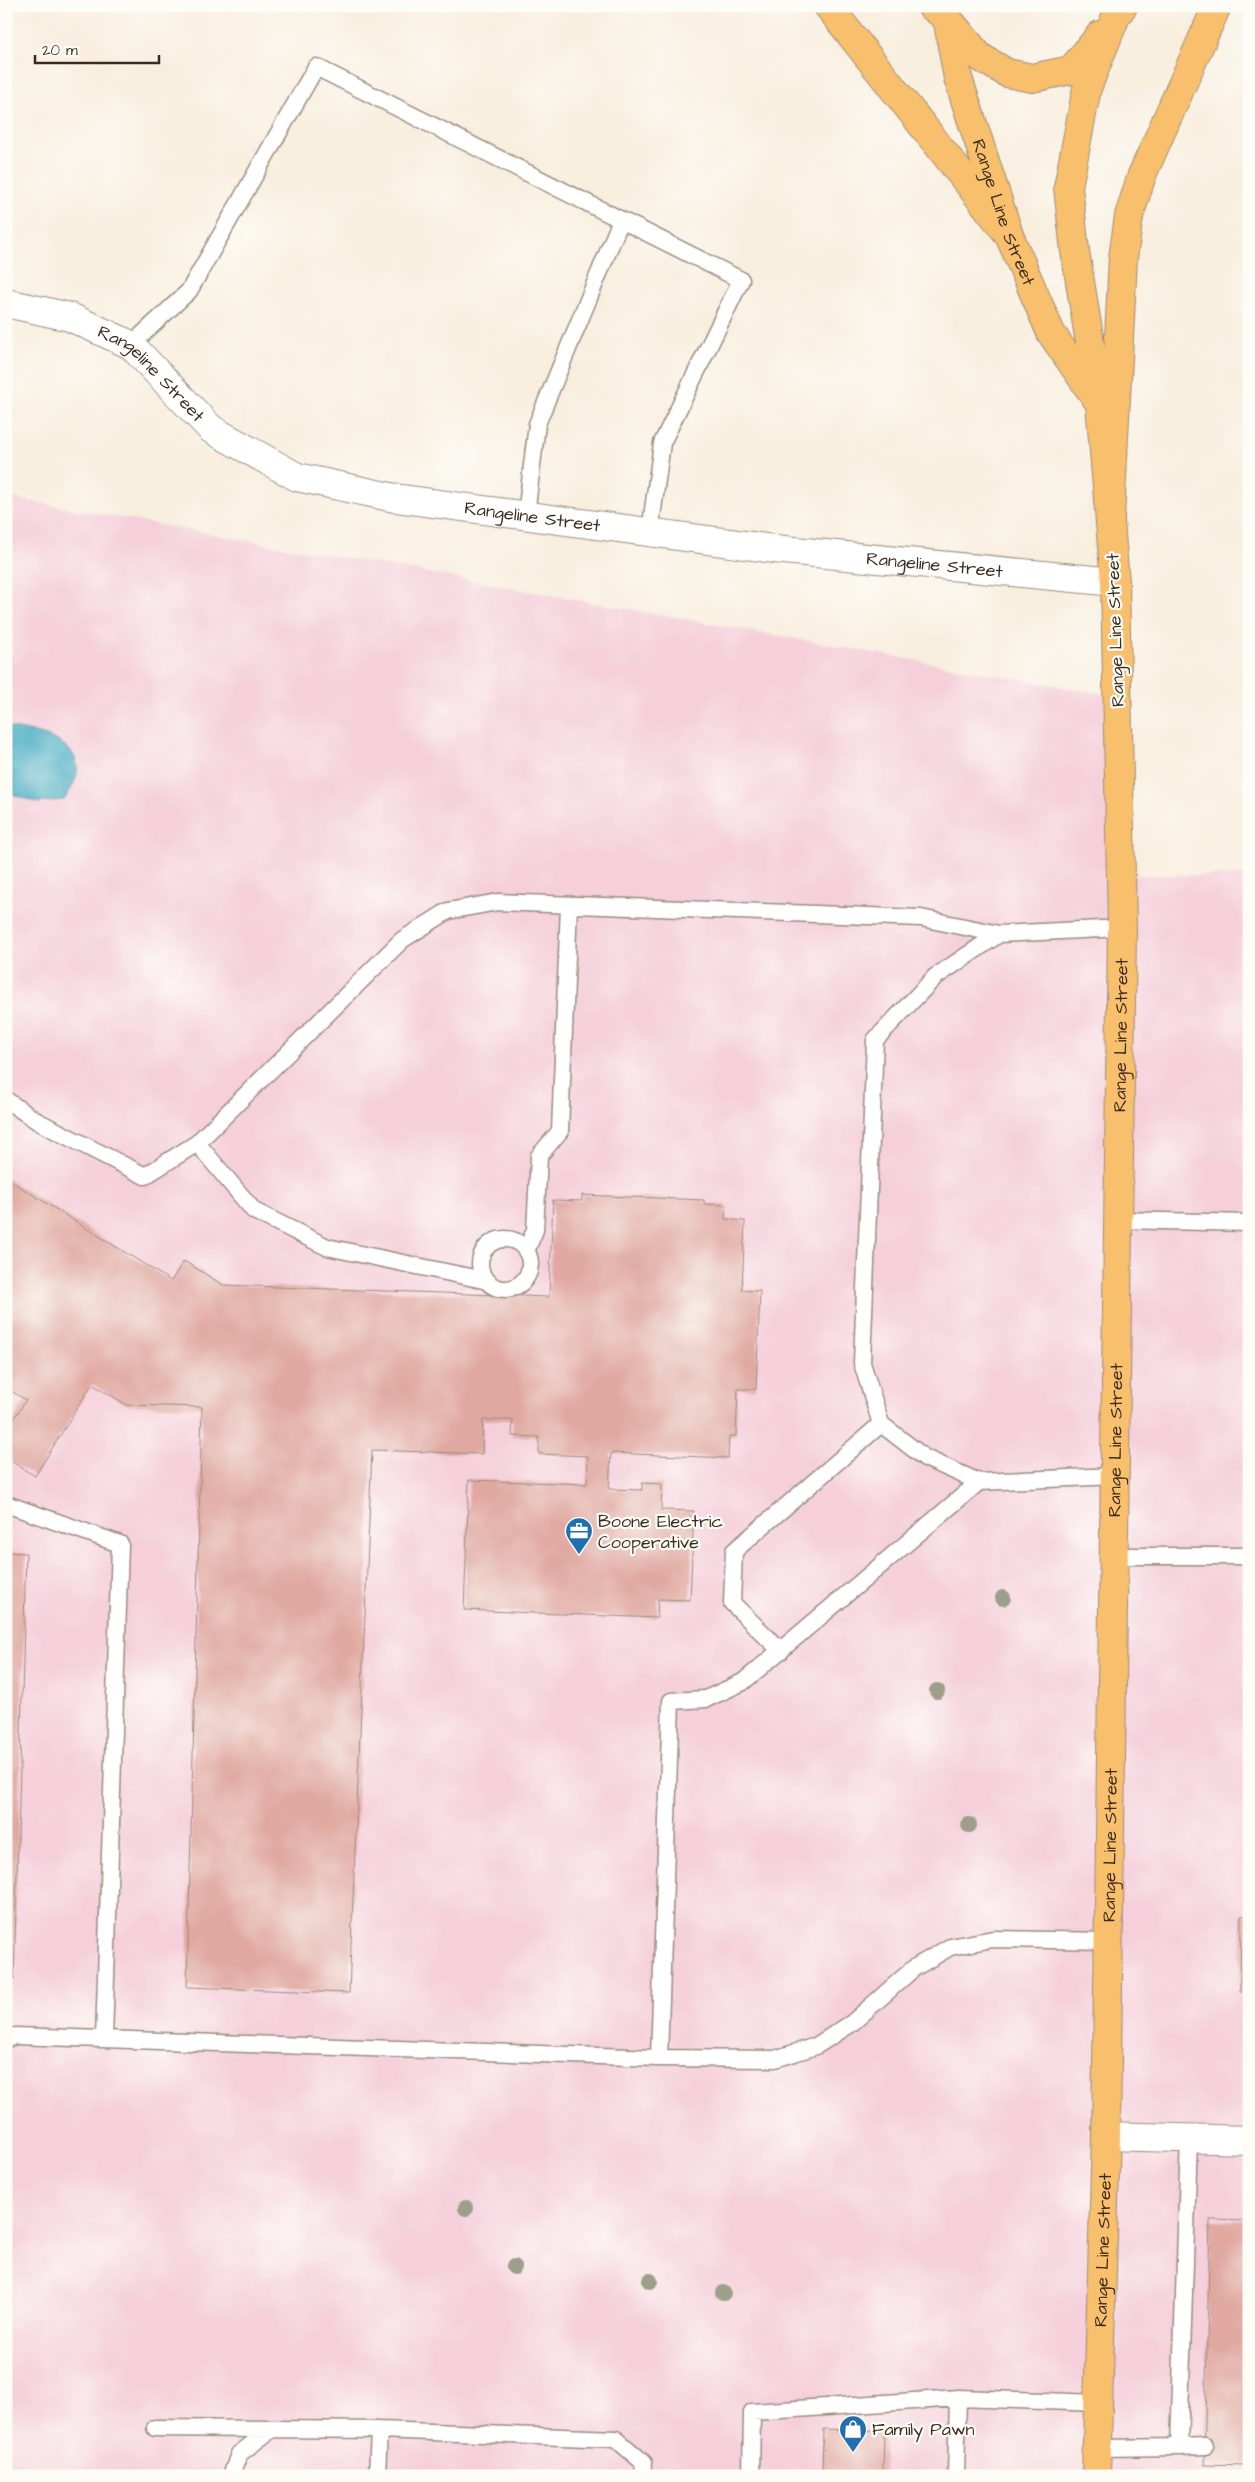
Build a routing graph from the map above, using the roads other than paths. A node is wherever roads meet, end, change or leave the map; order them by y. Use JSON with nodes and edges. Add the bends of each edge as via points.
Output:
{"nodes":[{"id":1,"x":828,"y":6,"type":"edge"},
{"id":2,"x":1217,"y":6,"type":"edge"},
{"id":3,"x":1119,"y":9,"type":"edge"},
{"id":4,"x":941,"y":10,"type":"edge"},
{"id":5,"x":621,"y":220,"type":"junction"},
{"id":6,"x":1010,"y":235,"type":"junction"},
{"id":7,"x":6,"y":303,"type":"edge"},
{"id":8,"x":131,"y":345,"type":"junction"},
{"id":9,"x":1100,"y":404,"type":"junction"},
{"id":10,"x":526,"y":515,"type":"junction"},
{"id":11,"x":1110,"y":517,"type":"junction"},
{"id":12,"x":650,"y":532,"type":"junction"},
{"id":13,"x":1115,"y":582,"type":"junction"},
{"id":14,"x":569,"y":905,"type":"junction"},
{"id":15,"x":1122,"y":928,"type":"junction"},
{"id":16,"x":999,"y":934,"type":"junction"},
{"id":17,"x":6,"y":1100,"type":"edge"},
{"id":18,"x":197,"y":1143,"type":"junction"},
{"id":19,"x":1119,"y":1220,"type":"junction"},
{"id":20,"x":1249,"y":1224,"type":"edge"},
{"id":21,"x":526,"y":1251,"type":"junction"},
{"id":22,"x":488,"y":1281,"type":"junction"},
{"id":23,"x":881,"y":1424,"type":"junction"},
{"id":24,"x":1115,"y":1476,"type":"junction"},
{"id":25,"x":979,"y":1482,"type":"junction"},
{"id":26,"x":6,"y":1504,"type":"edge"},
{"id":27,"x":1113,"y":1556,"type":"junction"},
{"id":28,"x":1249,"y":1556,"type":"edge"},
{"id":29,"x":781,"y":1651,"type":"junction"},
{"id":30,"x":1108,"y":1941,"type":"junction"},
{"id":31,"x":6,"y":2039,"type":"edge"},
{"id":32,"x":104,"y":2039,"type":"junction"},
{"id":33,"x":659,"y":2058,"type":"junction"},
{"id":34,"x":1106,"y":2136,"type":"junction"},
{"id":35,"x":1189,"y":2138,"type":"junction"},
{"id":36,"x":1249,"y":2140,"type":"edge"},
{"id":37,"x":958,"y":2398,"type":"junction"},
{"id":38,"x":1098,"y":2403,"type":"junction"},
{"id":39,"x":155,"y":2428,"type":"dead end"},
{"id":40,"x":272,"y":2429,"type":"junction"},
{"id":41,"x":378,"y":2430,"type":"junction"},
{"id":42,"x":1205,"y":2446,"type":"dead end"},
{"id":43,"x":1179,"y":2447,"type":"junction"},
{"id":44,"x":1097,"y":2448,"type":"junction"},
{"id":45,"x":231,"y":2476,"type":"edge"},
{"id":46,"x":376,"y":2476,"type":"edge"},
{"id":47,"x":643,"y":2476,"type":"edge"},
{"id":48,"x":751,"y":2476,"type":"edge"},
{"id":49,"x":956,"y":2476,"type":"edge"},
{"id":50,"x":1096,"y":2476,"type":"edge"}],
"edges":[{"from":1,"to":6,"type":"main road"},
{"from":2,"to":11,"type":"main road","via":[[1142,175],[1129,216]]},
{"from":3,"to":4,"type":"main road","via":[[1071,70],[1032,78],[1007,73],[980,57]]},
{"from":3,"to":9,"type":"main road","name":"Range Line Street","via":[[1088,88],[1068,187]]},
{"from":4,"to":6,"type":"main road","name":"Range Line Street","via":[[958,78]]},
{"from":5,"to":8,"type":"lane","via":[[316,67],[189,290]]},
{"from":5,"to":10,"type":"lane","via":[[537,424]]},
{"from":5,"to":12,"type":"lane","via":[[740,280],[662,444]]},
{"from":6,"to":9,"type":"main road","name":"Range Line Street","via":[[1051,333]]},
{"from":7,"to":8,"type":"street","name":"Rangeline Street","via":[[70,317]]},
{"from":8,"to":10,"type":"street","name":"Rangeline Street","via":[[211,429],[297,476],[395,498]]},
{"from":9,"to":11,"type":"main road","name":"Range Line Street"},
{"from":10,"to":12,"type":"street","name":"Rangeline Street"},
{"from":11,"to":13,"type":"main road","name":"Range Line Street"},
{"from":12,"to":13,"type":"street","name":"Rangeline Street","via":[[774,549]]},
{"from":13,"to":15,"type":"main road","name":"Range Line Street"},
{"from":14,"to":16,"type":"lane","via":[[921,918]]},
{"from":14,"to":18,"type":"lane","via":[[498,902],[448,911],[402,940]]},
{"from":14,"to":21,"type":"lane","via":[[560,1131],[539,1156],[535,1230]]},
{"from":15,"to":16,"type":"lane"},
{"from":15,"to":19,"type":"main road","name":"Range Line Street"},
{"from":16,"to":23,"type":"lane","via":[[935,977],[875,1040],[862,1363]]},
{"from":17,"to":18,"type":"lane","via":[[37,1121],[145,1176]]},
{"from":18,"to":22,"type":"lane","via":[[254,1211],[327,1247]]},
{"from":19,"to":20,"type":"lane"},
{"from":19,"to":24,"type":"main road","name":"Range Line Street"},
{"from":21,"to":22,"type":"lane","via":[[530,1258],[529,1274],[518,1285],[503,1289]]},
{"from":21,"to":22,"type":"lane","via":[[515,1241],[490,1243],[481,1258],[482,1274]]},
{"from":23,"to":25,"type":"lane","via":[[925,1458]]},
{"from":23,"to":29,"type":"lane","via":[[734,1551],[732,1603]]},
{"from":24,"to":25,"type":"lane"},
{"from":24,"to":27,"type":"main road","name":"Range Line Street"},
{"from":25,"to":29,"type":"lane"},
{"from":26,"to":32,"type":"lane","via":[[120,1544]]},
{"from":27,"to":28,"type":"lane"},
{"from":27,"to":30,"type":"main road","name":"Range Line Street"},
{"from":29,"to":33,"type":"lane","via":[[743,1682],[706,1699],[671,1701]]},
{"from":30,"to":33,"type":"lane","via":[[993,1939],[950,1947],[914,1968],[852,2023],[816,2046],[776,2059]]},
{"from":30,"to":34,"type":"main road","name":"Range Line Street"},
{"from":31,"to":32,"type":"lane","via":[[15,2036]]},
{"from":32,"to":33,"type":"lane"},
{"from":34,"to":35,"type":"street"},
{"from":34,"to":38,"type":"main road","name":"Range Line Street"},
{"from":35,"to":36,"type":"street"},
{"from":35,"to":43,"type":"lane"},
{"from":37,"to":38,"type":"lane"},
{"from":37,"to":48,"type":"lane","via":[[752,2412]]},
{"from":37,"to":49,"type":"lane"},
{"from":38,"to":44,"type":"main road","name":"Range Line Street"},
{"from":39,"to":40,"type":"lane"},
{"from":40,"to":41,"type":"lane"},
{"from":40,"to":45,"type":"lane","via":[[239,2454]]},
{"from":41,"to":46,"type":"lane"},
{"from":41,"to":47,"type":"lane","via":[[616,2440],[644,2463]]},
{"from":42,"to":43,"type":"lane"},
{"from":43,"to":44,"type":"lane"},
{"from":44,"to":50,"type":"main road","name":"Range Line Street"}]}
